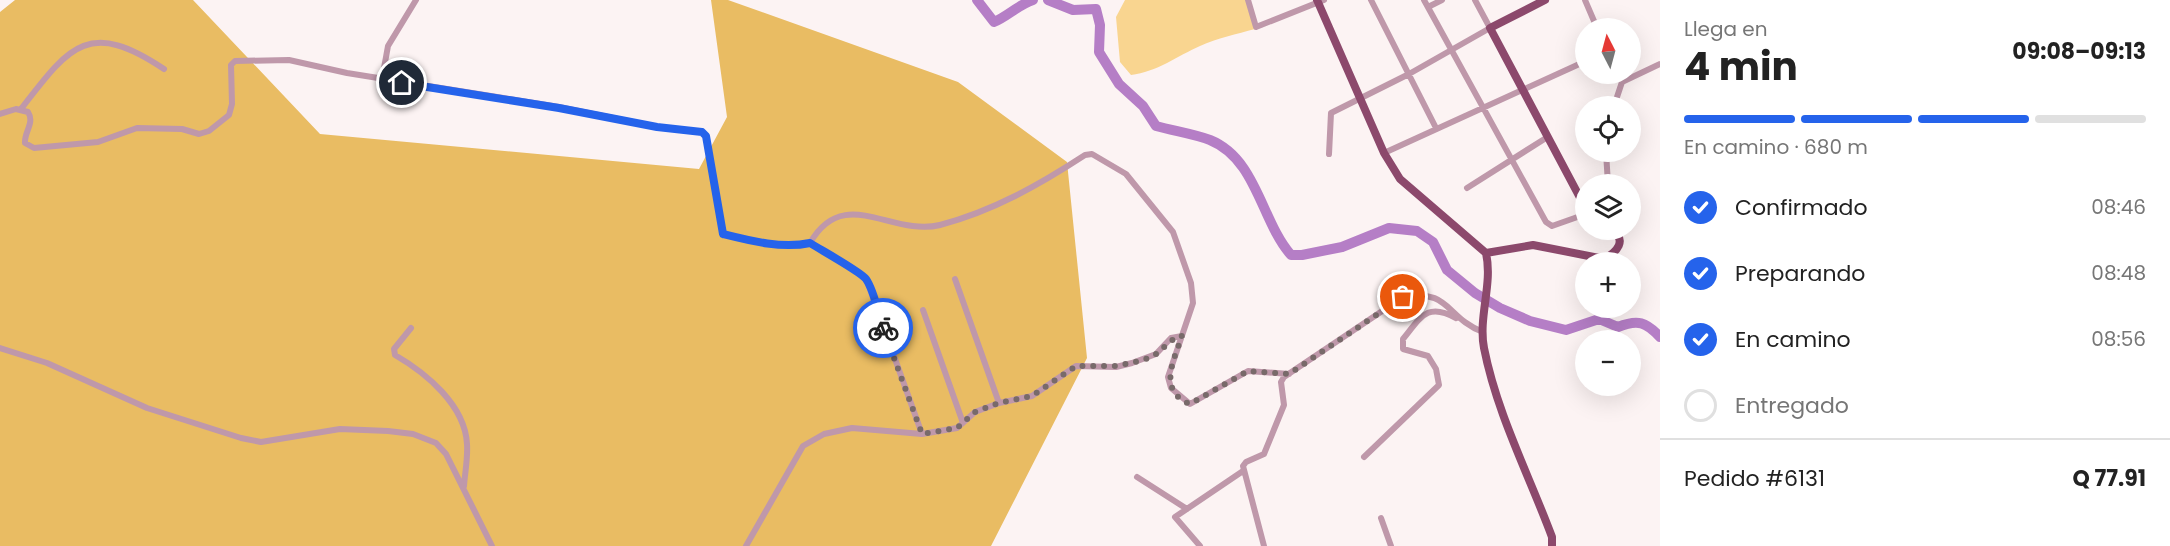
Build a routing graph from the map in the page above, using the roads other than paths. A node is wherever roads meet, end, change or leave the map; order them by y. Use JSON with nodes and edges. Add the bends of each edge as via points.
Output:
{"nodes":[{"id":1,"x":416,"y":0,"type":"edge"},
{"id":2,"x":1248,"y":0,"type":"edge"},
{"id":3,"x":1371,"y":0,"type":"edge"},
{"id":4,"x":1424,"y":0,"type":"edge"},
{"id":5,"x":1442,"y":0,"type":"edge"},
{"id":6,"x":1475,"y":0,"type":"edge"},
{"id":7,"x":1545,"y":0,"type":"edge"},
{"id":8,"x":1585,"y":0,"type":"edge"},
{"id":9,"x":1320,"y":1,"type":"edge"},
{"id":10,"x":1428,"y":7,"type":"junction"},
{"id":11,"x":1592,"y":18,"type":"edge"},
{"id":12,"x":1490,"y":28,"type":"junction"},
{"id":13,"x":1451,"y":50,"type":"junction"},
{"id":14,"x":1660,"y":64,"type":"edge"},
{"id":15,"x":1575,"y":66,"type":"edge"},
{"id":16,"x":164,"y":69,"type":"dead end"},
{"id":17,"x":1408,"y":74,"type":"junction"},
{"id":18,"x":382,"y":79,"type":"junction"},
{"id":19,"x":1523,"y":91,"type":"junction"},
{"id":20,"x":1617,"y":96,"type":"edge"},
{"id":21,"x":1361,"y":98,"type":"junction"},
{"id":22,"x":1483,"y":108,"type":"junction"},
{"id":23,"x":21,"y":109,"type":"junction"},
{"id":24,"x":0,"y":114,"type":"edge"},
{"id":25,"x":1436,"y":128,"type":"junction"},
{"id":26,"x":1546,"y":138,"type":"junction"},
{"id":27,"x":1384,"y":153,"type":"junction"},
{"id":28,"x":1329,"y":154,"type":"dead end"},
{"id":29,"x":1511,"y":160,"type":"junction"},
{"id":30,"x":1467,"y":188,"type":"dead end"},
{"id":31,"x":1575,"y":192,"type":"edge"},
{"id":32,"x":1575,"y":217,"type":"edge"},
{"id":33,"x":1620,"y":240,"type":"edge"},
{"id":34,"x":810,"y":243,"type":"junction"},
{"id":35,"x":1486,"y":253,"type":"junction"},
{"id":36,"x":955,"y":279,"type":"dead end"},
{"id":37,"x":923,"y":310,"type":"dead end"},
{"id":38,"x":1468,"y":325,"type":"junction"},
{"id":39,"x":411,"y":328,"type":"dead end"},
{"id":40,"x":1483,"y":328,"type":"junction"},
{"id":41,"x":1182,"y":336,"type":"junction"},
{"id":42,"x":0,"y":348,"type":"edge"},
{"id":43,"x":1289,"y":374,"type":"junction"},
{"id":44,"x":999,"y":403,"type":"junction"},
{"id":45,"x":963,"y":423,"type":"junction"},
{"id":46,"x":922,"y":434,"type":"junction"},
{"id":47,"x":1364,"y":457,"type":"dead end"},
{"id":48,"x":1244,"y":471,"type":"junction"},
{"id":49,"x":1137,"y":477,"type":"dead end"},
{"id":50,"x":464,"y":487,"type":"junction"},
{"id":51,"x":1187,"y":509,"type":"junction"},
{"id":52,"x":1381,"y":518,"type":"dead end"},
{"id":53,"x":492,"y":546,"type":"edge"},
{"id":54,"x":746,"y":546,"type":"edge"},
{"id":55,"x":1200,"y":546,"type":"edge"},
{"id":56,"x":1264,"y":546,"type":"edge"},
{"id":57,"x":1391,"y":546,"type":"edge"},
{"id":58,"x":1552,"y":546,"type":"edge"}],
"edges":[{"from":1,"to":18,"type":"street","via":[[388,46]]},
{"from":2,"to":9,"type":"street","via":[[1256,27]]},
{"from":3,"to":17,"type":"street"},
{"from":4,"to":10,"type":"street"},
{"from":5,"to":10,"type":"street"},
{"from":6,"to":12,"type":"street"},
{"from":7,"to":12,"type":"main road"},
{"from":8,"to":11,"type":"street"},
{"from":9,"to":21,"type":"main road"},
{"from":10,"to":13,"type":"street"},
{"from":12,"to":13,"type":"street"},
{"from":12,"to":19,"type":"main road"},
{"from":13,"to":17,"type":"street"},
{"from":13,"to":22,"type":"street"},
{"from":14,"to":20,"type":"street","via":[[1622,82]]},
{"from":15,"to":19,"type":"street"},
{"from":16,"to":23,"type":"street","via":[[119,45],[94,42],[54,66]]},
{"from":17,"to":21,"type":"street"},
{"from":17,"to":25,"type":"street"},
{"from":18,"to":23,"type":"street","via":[[290,60],[235,61],[231,65],[229,115],[209,131],[200,134],[182,129],[137,128],[116,138],[82,144],[29,147],[25,136],[31,116]]},
{"from":18,"to":34,"type":"street","via":[[702,132],[706,136],[723,234],[797,246]]},
{"from":19,"to":22,"type":"street"},
{"from":19,"to":26,"type":"main road"},
{"from":21,"to":27,"type":"main road"},
{"from":21,"to":28,"type":"street","via":[[1331,113]]},
{"from":22,"to":25,"type":"street"},
{"from":22,"to":29,"type":"street"},
{"from":23,"to":24,"type":"street"},
{"from":25,"to":27,"type":"street"},
{"from":26,"to":29,"type":"street"},
{"from":26,"to":31,"type":"main road"},
{"from":27,"to":35,"type":"main road","via":[[1409,189]]},
{"from":29,"to":30,"type":"street"},
{"from":29,"to":32,"type":"street","via":[[1546,222],[1552,226]]},
{"from":33,"to":35,"type":"main road","via":[[1615,253],[1604,259],[1533,245]]},
{"from":34,"to":41,"type":"street","via":[[828,219],[840,215],[853,213],[895,223],[936,226],[984,212],[1092,154],[1126,174],[1173,232],[1191,283],[1193,303]]},
{"from":34,"to":46,"type":"street","via":[[867,280]]},
{"from":35,"to":40,"type":"main road"},
{"from":36,"to":44,"type":"street"},
{"from":37,"to":45,"type":"street"},
{"from":38,"to":40,"type":"street"},
{"from":38,"to":43,"type":"street","via":[[1435,296],[1403,297]]},
{"from":38,"to":47,"type":"street","via":[[1438,309],[1431,310],[1403,339],[1403,349],[1428,356],[1439,385]]},
{"from":39,"to":50,"type":"street","via":[[394,349],[395,355],[429,379],[453,405],[463,423],[467,442]]},
{"from":40,"to":58,"type":"main road","via":[[1484,347],[1500,405]]},
{"from":41,"to":43,"type":"street","via":[[1168,377],[1171,388],[1190,404],[1248,371]]},
{"from":41,"to":44,"type":"street","via":[[1171,338],[1144,360],[1116,366],[1080,365],[1032,396]]},
{"from":42,"to":50,"type":"street","via":[[47,363],[147,408],[261,442],[339,429],[413,434],[436,443],[446,453]]},
{"from":43,"to":48,"type":"street","via":[[1281,382],[1284,405],[1264,454],[1246,462]]},
{"from":44,"to":45,"type":"street","via":[[975,412]]},
{"from":45,"to":46,"type":"street","via":[[957,428]]},
{"from":46,"to":54,"type":"street","via":[[852,428],[824,434],[803,446]]},
{"from":48,"to":51,"type":"street"},
{"from":48,"to":56,"type":"street"},
{"from":49,"to":51,"type":"street"},
{"from":50,"to":53,"type":"street"},
{"from":51,"to":55,"type":"street","via":[[1175,517],[1176,521]]},
{"from":52,"to":57,"type":"street"}]}
